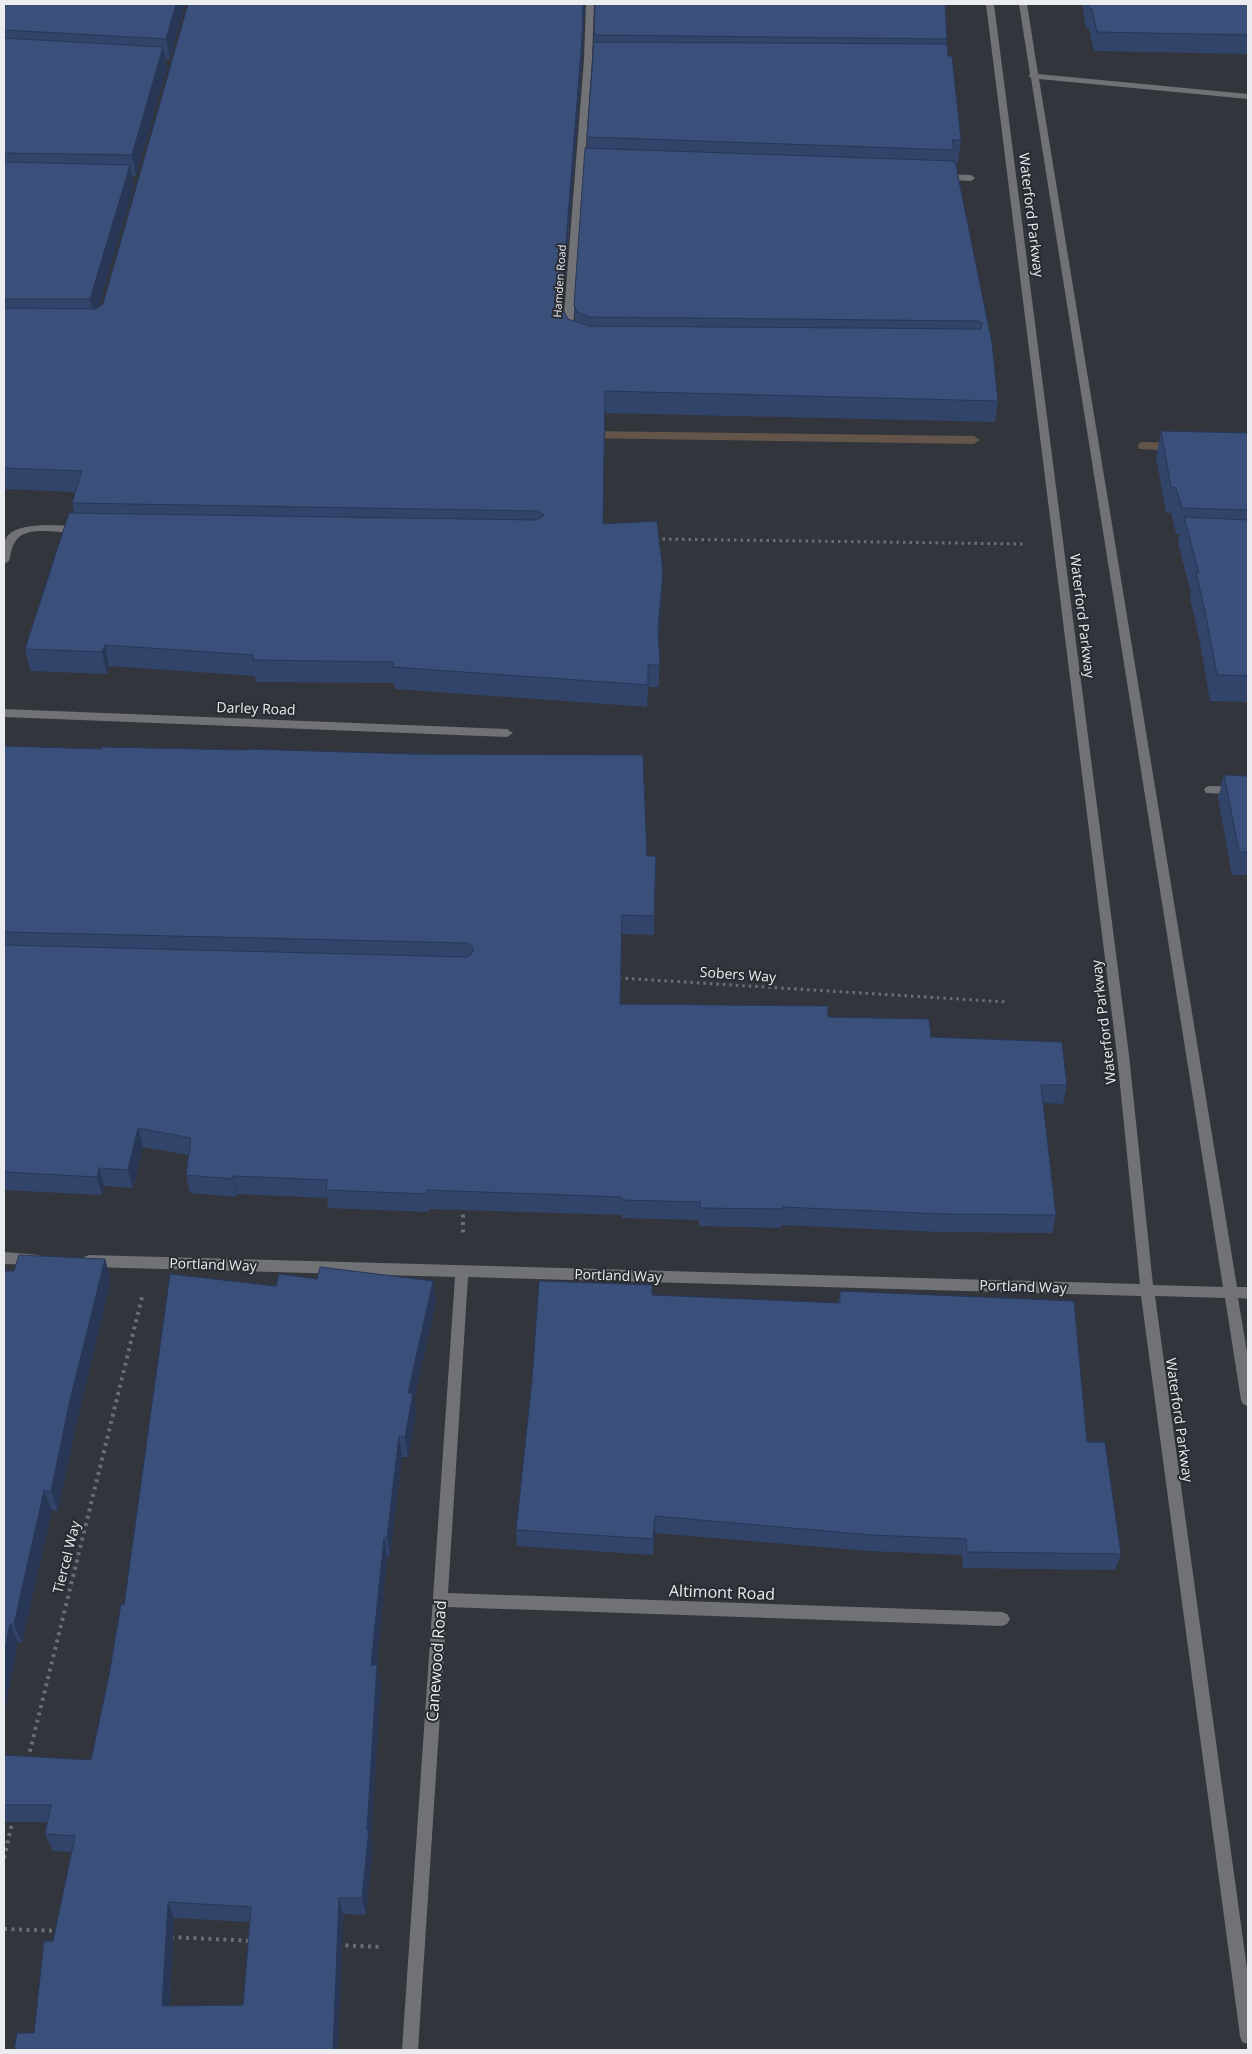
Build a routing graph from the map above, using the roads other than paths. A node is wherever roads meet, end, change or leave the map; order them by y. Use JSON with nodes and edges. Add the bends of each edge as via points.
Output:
{"nodes":[{"id":1,"x":590,"y":4,"type":"edge"},
{"id":2,"x":990,"y":4,"type":"edge"},
{"id":3,"x":1023,"y":4,"type":"edge"},
{"id":4,"x":1033,"y":76,"type":"junction"},
{"id":5,"x":1248,"y":96,"type":"edge"},
{"id":6,"x":932,"y":177,"type":"edge"},
{"id":7,"x":971,"y":178,"type":"dead end"},
{"id":8,"x":581,"y":340,"type":"edge"},
{"id":9,"x":92,"y":530,"type":"edge"},
{"id":10,"x":4,"y":561,"type":"edge"},
{"id":11,"x":4,"y":713,"type":"edge"},
{"id":12,"x":507,"y":733,"type":"dead end"},
{"id":13,"x":1210,"y":790,"type":"dead end"},
{"id":14,"x":1248,"y":791,"type":"edge"},
{"id":15,"x":4,"y":1258,"type":"edge"},
{"id":16,"x":43,"y":1259,"type":"edge"},
{"id":17,"x":72,"y":1260,"type":"edge"},
{"id":18,"x":462,"y":1271,"type":"junction"},
{"id":19,"x":1147,"y":1290,"type":"junction"},
{"id":20,"x":1232,"y":1292,"type":"junction"},
{"id":21,"x":1248,"y":1293,"type":"edge"},
{"id":22,"x":1248,"y":1400,"type":"edge"},
{"id":23,"x":440,"y":1600,"type":"junction"},
{"id":24,"x":1002,"y":1619,"type":"dead end"},
{"id":25,"x":1248,"y":2036,"type":"edge"},
{"id":26,"x":410,"y":2050,"type":"edge"}],
"edges":[{"from":1,"to":8,"type":"street","name":"Hamden Road","via":[[593,59],[568,327],[572,337]]},
{"from":2,"to":19,"type":"street","name":"Waterford Parkway","via":[[1123,1055]]},
{"from":3,"to":4,"type":"street","name":"Waterford Parkway"},
{"from":4,"to":5,"type":"street"},
{"from":4,"to":20,"type":"street","name":"Waterford Parkway"},
{"from":6,"to":7,"type":"street"},
{"from":9,"to":10,"type":"street","via":[[21,531],[11,539]]},
{"from":11,"to":12,"type":"street","name":"Darley Road"},
{"from":13,"to":14,"type":"street"},
{"from":15,"to":16,"type":"street"},
{"from":17,"to":18,"type":"street","name":"Portland Way"},
{"from":18,"to":19,"type":"street","name":"Portland Way"},
{"from":18,"to":23,"type":"street","name":"Canewood Road"},
{"from":19,"to":20,"type":"street","name":"Portland Way"},
{"from":19,"to":25,"type":"street","name":"Waterford Parkway"},
{"from":20,"to":21,"type":"street","name":"Portland Way"},
{"from":20,"to":22,"type":"street","name":"Waterford Parkway"},
{"from":23,"to":24,"type":"street","name":"Altimont Road"},
{"from":23,"to":26,"type":"street","name":"Canewood Road"}]}
